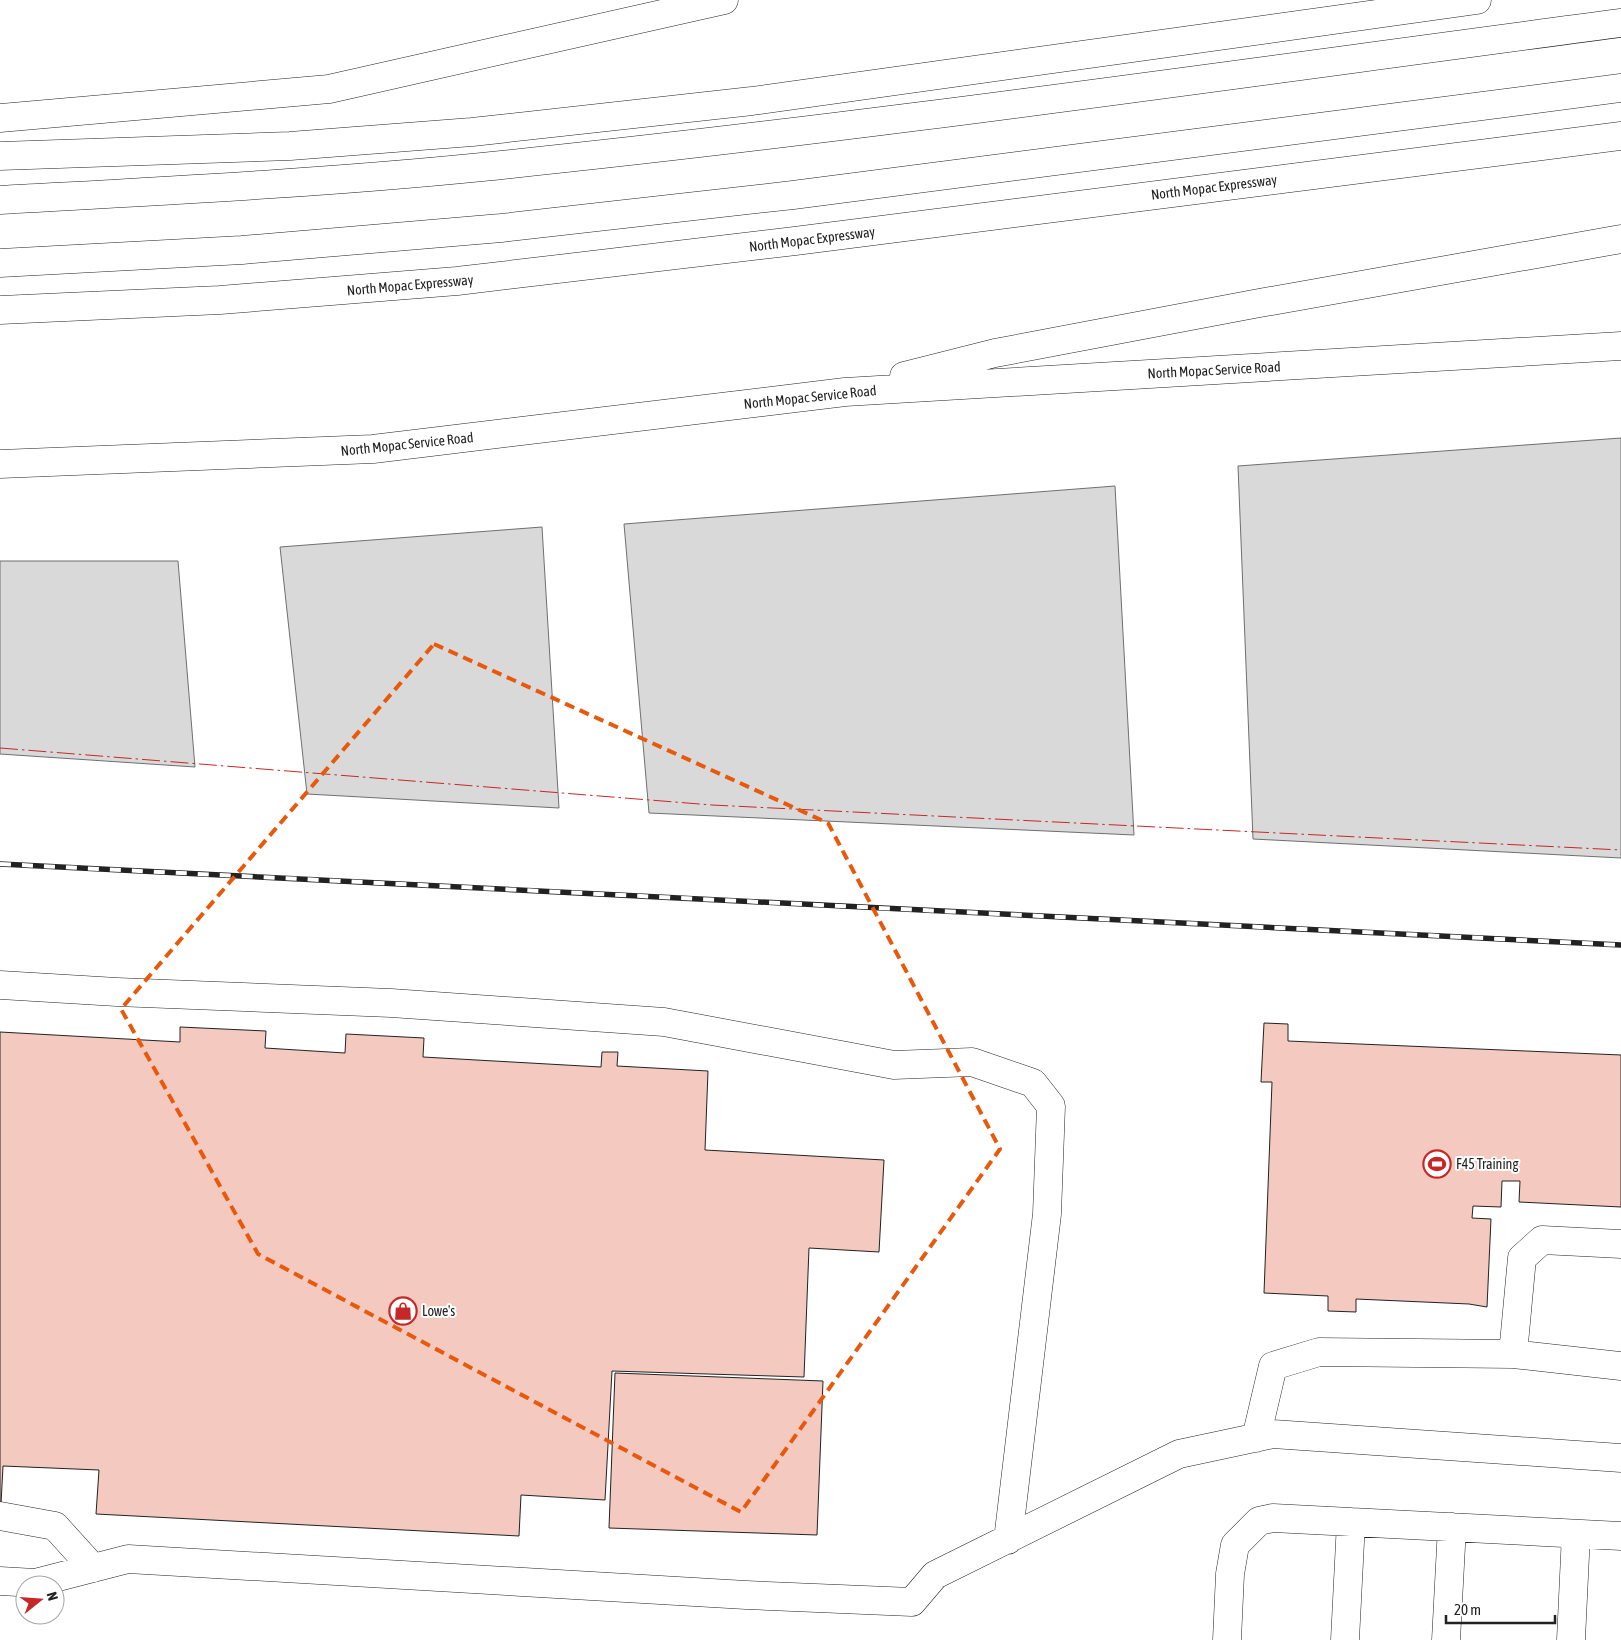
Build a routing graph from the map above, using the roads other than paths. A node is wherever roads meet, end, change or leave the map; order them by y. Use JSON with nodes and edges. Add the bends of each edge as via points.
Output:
{"nodes":[{"id":1,"x":724,"y":0,"type":"edge"},
{"id":2,"x":1477,"y":0,"type":"edge"},
{"id":3,"x":1621,"y":23,"type":"edge"},
{"id":4,"x":1621,"y":88,"type":"edge"},
{"id":5,"x":0,"y":118,"type":"edge"},
{"id":6,"x":1621,"y":136,"type":"edge"},
{"id":7,"x":0,"y":156,"type":"edge"},
{"id":8,"x":0,"y":200,"type":"edge"},
{"id":9,"x":1621,"y":239,"type":"edge"},
{"id":10,"x":0,"y":263,"type":"edge"},
{"id":11,"x":0,"y":310,"type":"edge"},
{"id":12,"x":1621,"y":346,"type":"edge"},
{"id":13,"x":845,"y":392,"type":"junction"},
{"id":14,"x":0,"y":464,"type":"edge"},
{"id":15,"x":0,"y":985,"type":"edge"},
{"id":16,"x":1621,"y":1244,"type":"edge"},
{"id":17,"x":1513,"y":1354,"type":"junction"},
{"id":18,"x":1621,"y":1366,"type":"edge"},
{"id":19,"x":1256,"y":1438,"type":"junction"},
{"id":20,"x":1621,"y":1458,"type":"edge"},
{"id":21,"x":0,"y":1516,"type":"edge"},
{"id":22,"x":1351,"y":1522,"type":"junction"},
{"id":23,"x":1452,"y":1527,"type":"junction"},
{"id":24,"x":1576,"y":1534,"type":"junction"},
{"id":25,"x":1621,"y":1536,"type":"edge"},
{"id":26,"x":1008,"y":1540,"type":"junction"},
{"id":27,"x":93,"y":1568,"type":"junction"},
{"id":28,"x":0,"y":1581,"type":"edge"},
{"id":29,"x":1227,"y":1640,"type":"edge"},
{"id":30,"x":1345,"y":1640,"type":"edge"},
{"id":31,"x":1446,"y":1640,"type":"edge"},
{"id":32,"x":1571,"y":1640,"type":"edge"}],
"edges":[{"from":1,"to":5,"type":"main road","via":[[329,89]]},
{"from":2,"to":7,"type":"main road","via":[[762,100],[472,132],[290,146]]},
{"from":3,"to":8,"type":"main road","via":[[784,133],[478,167],[221,188]]},
{"from":4,"to":10,"type":"main road","via":[[793,195],[501,228],[242,250]]},
{"from":6,"to":11,"type":"main road","name":"North Mopac Expressway","via":[[457,281],[220,300]]},
{"from":9,"to":13,"type":"main road","via":[[994,353]]},
{"from":12,"to":13,"type":"main road","name":"North Mopac Service Road"},
{"from":13,"to":14,"type":"main road","name":"North Mopac Service Road","via":[[373,449]]},
{"from":15,"to":26,"type":"main road","via":[[391,1003],[664,1022],[894,1065],[972,1062],[1032,1083],[1051,1106],[1047,1214]]},
{"from":16,"to":17,"type":"main road","via":[[1542,1240],[1522,1258]]},
{"from":17,"to":18,"type":"main road"},
{"from":17,"to":19,"type":"main road","via":[[1319,1352],[1273,1366]]},
{"from":19,"to":20,"type":"main road","via":[[1273,1434]]},
{"from":19,"to":26,"type":"main road","via":[[1179,1454]]},
{"from":21,"to":27,"type":"main road","via":[[55,1526]]},
{"from":22,"to":23,"type":"main road"},
{"from":22,"to":29,"type":"main road","via":[[1273,1518],[1259,1521],[1235,1545],[1230,1574]]},
{"from":22,"to":30,"type":"main road"},
{"from":23,"to":24,"type":"main road"},
{"from":23,"to":31,"type":"main road"},
{"from":24,"to":25,"type":"main road"},
{"from":24,"to":32,"type":"main road"},
{"from":26,"to":27,"type":"main road","via":[[935,1576],[912,1602],[128,1559]]},
{"from":27,"to":28,"type":"main road","via":[[35,1583]]}]}
